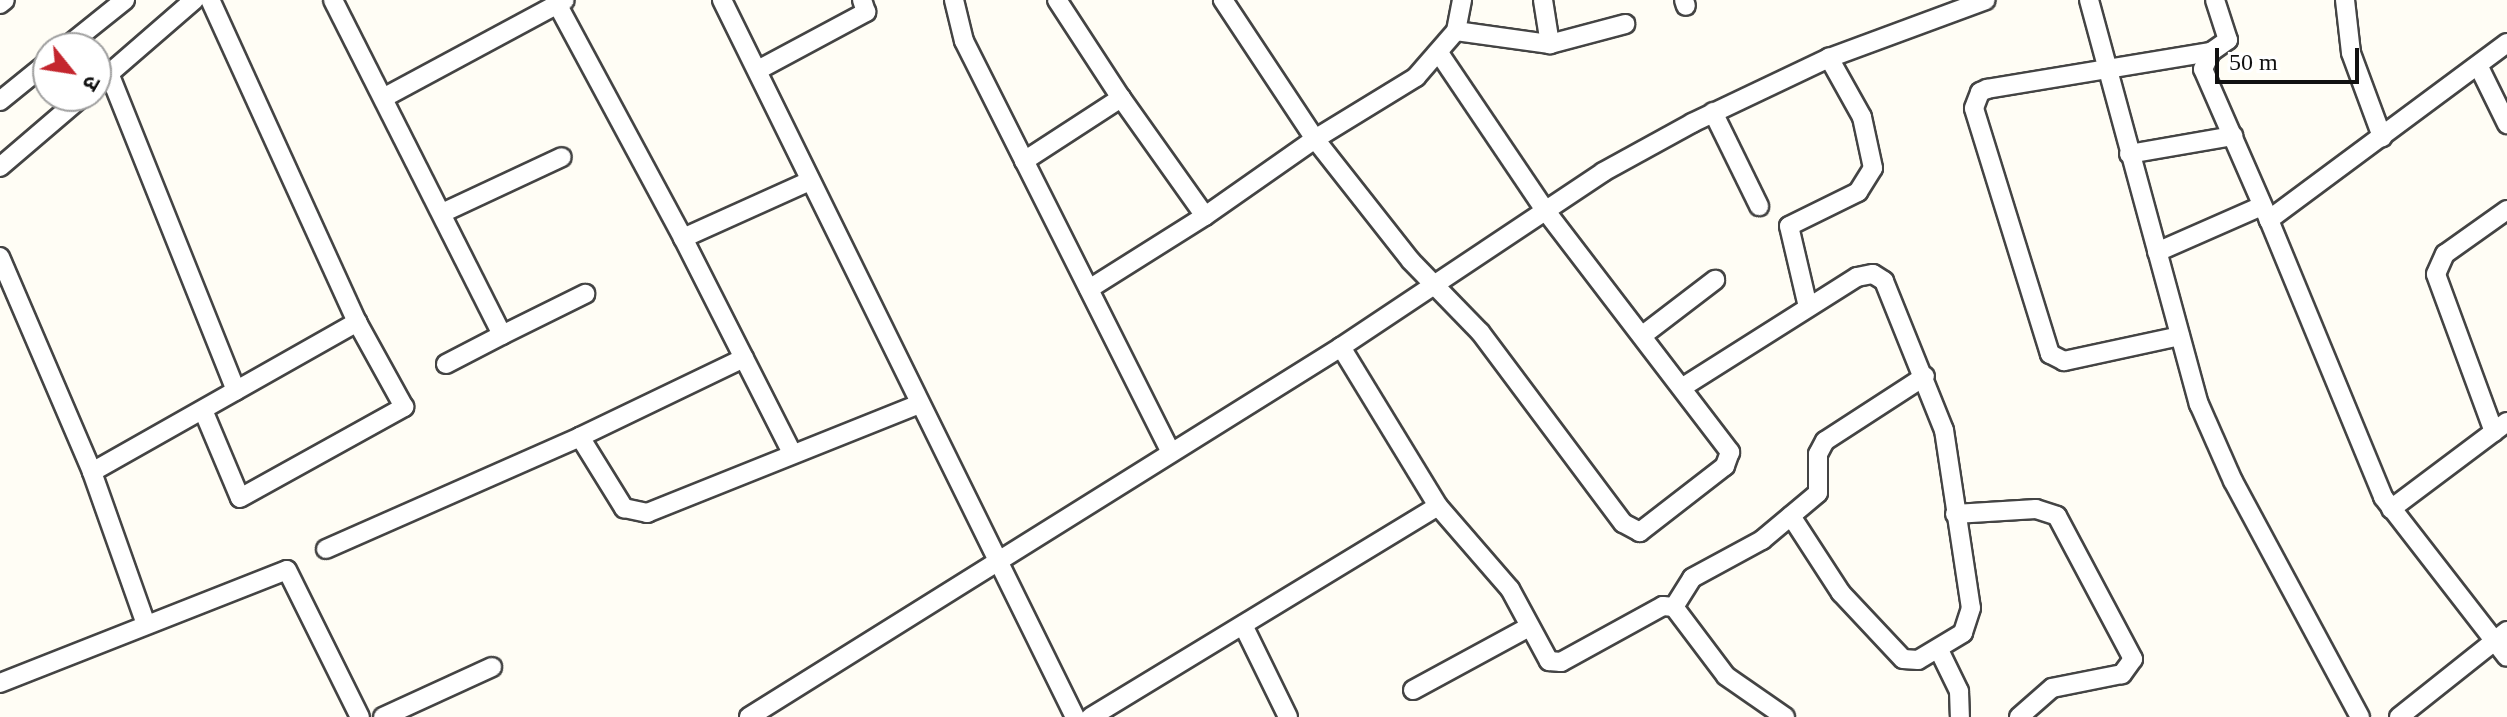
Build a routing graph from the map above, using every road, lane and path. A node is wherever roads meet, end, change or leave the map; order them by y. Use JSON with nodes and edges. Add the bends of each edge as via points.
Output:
{"nodes":[{"id":1,"x":5,"y":0,"type":"edge"},
{"id":2,"x":125,"y":0,"type":"edge"},
{"id":3,"x":194,"y":0,"type":"edge"},
{"id":4,"x":210,"y":0,"type":"edge"},
{"id":5,"x":333,"y":0,"type":"edge"},
{"id":6,"x":722,"y":0,"type":"edge"},
{"id":7,"x":862,"y":0,"type":"edge"},
{"id":8,"x":954,"y":0,"type":"edge"},
{"id":9,"x":1057,"y":0,"type":"edge"},
{"id":10,"x":1223,"y":0,"type":"edge"},
{"id":11,"x":1462,"y":0,"type":"edge"},
{"id":12,"x":1543,"y":0,"type":"edge"},
{"id":13,"x":1986,"y":0,"type":"edge"},
{"id":14,"x":2089,"y":0,"type":"edge"},
{"id":15,"x":2215,"y":0,"type":"edge"},
{"id":16,"x":2345,"y":0,"type":"edge"},
{"id":17,"x":559,"y":1,"type":"edge"},
{"id":18,"x":0,"y":4,"type":"edge"},
{"id":19,"x":1932,"y":8,"type":"edge"},
{"id":20,"x":1625,"y":24,"type":"dead end"},
{"id":21,"x":1456,"y":31,"type":"junction"},
{"id":22,"x":85,"y":32,"type":"edge"},
{"id":23,"x":2507,"y":43,"type":"edge"},
{"id":24,"x":1550,"y":44,"type":"junction"},
{"id":25,"x":2211,"y":52,"type":"junction"},
{"id":26,"x":1439,"y":53,"type":"junction"},
{"id":27,"x":1829,"y":58,"type":"junction"},
{"id":28,"x":2478,"y":65,"type":"junction"},
{"id":29,"x":758,"y":70,"type":"junction"},
{"id":30,"x":112,"y":71,"type":"edge"},
{"id":31,"x":2112,"y":71,"type":"junction"},
{"id":32,"x":32,"y":75,"type":"edge"},
{"id":33,"x":385,"y":97,"type":"junction"},
{"id":34,"x":1121,"y":98,"type":"junction"},
{"id":35,"x":112,"y":100,"type":"edge"},
{"id":36,"x":0,"y":101,"type":"edge"},
{"id":37,"x":64,"y":112,"type":"edge"},
{"id":38,"x":1713,"y":112,"type":"junction"},
{"id":39,"x":2507,"y":124,"type":"edge"},
{"id":40,"x":2233,"y":136,"type":"junction"},
{"id":41,"x":2382,"y":137,"type":"junction"},
{"id":42,"x":1315,"y":139,"type":"junction"},
{"id":43,"x":2129,"y":154,"type":"junction"},
{"id":44,"x":562,"y":157,"type":"dead end"},
{"id":45,"x":1024,"y":161,"type":"junction"},
{"id":46,"x":0,"y":167,"type":"edge"},
{"id":47,"x":810,"y":181,"type":"junction"},
{"id":48,"x":1759,"y":206,"type":"dead end"},
{"id":49,"x":1545,"y":210,"type":"junction"},
{"id":50,"x":2507,"y":210,"type":"edge"},
{"id":51,"x":442,"y":213,"type":"junction"},
{"id":52,"x":2266,"y":213,"type":"junction"},
{"id":53,"x":1205,"y":216,"type":"junction"},
{"id":54,"x":683,"y":238,"type":"junction"},
{"id":55,"x":2157,"y":252,"type":"junction"},
{"id":56,"x":0,"y":257,"type":"edge"},
{"id":57,"x":1715,"y":280,"type":"dead end"},
{"id":58,"x":1434,"y":284,"type":"junction"},
{"id":59,"x":1089,"y":289,"type":"junction"},
{"id":60,"x":585,"y":294,"type":"dead end"},
{"id":61,"x":1808,"y":307,"type":"junction"},
{"id":62,"x":357,"y":322,"type":"junction"},
{"id":63,"x":502,"y":335,"type":"junction"},
{"id":64,"x":1643,"y":335,"type":"junction"},
{"id":65,"x":2180,"y":336,"type":"junction"},
{"id":66,"x":1341,"y":347,"type":"junction"},
{"id":67,"x":744,"y":358,"type":"junction"},
{"id":68,"x":446,"y":364,"type":"dead end"},
{"id":69,"x":1925,"y":376,"type":"junction"},
{"id":70,"x":1683,"y":387,"type":"junction"},
{"id":71,"x":236,"y":391,"type":"junction"},
{"id":72,"x":917,"y":405,"type":"junction"},
{"id":73,"x":203,"y":410,"type":"junction"},
{"id":74,"x":2501,"y":427,"type":"edge"},
{"id":75,"x":580,"y":437,"type":"junction"},
{"id":76,"x":1171,"y":452,"type":"junction"},
{"id":77,"x":792,"y":453,"type":"junction"},
{"id":78,"x":92,"y":472,"type":"junction"},
{"id":79,"x":1438,"y":506,"type":"junction"},
{"id":80,"x":2391,"y":509,"type":"junction"},
{"id":81,"x":1955,"y":514,"type":"junction"},
{"id":82,"x":1791,"y":516,"type":"junction"},
{"id":83,"x":326,"y":549,"type":"dead end"},
{"id":84,"x":996,"y":561,"type":"junction"},
{"id":85,"x":1674,"y":607,"type":"junction"},
{"id":86,"x":145,"y":622,"type":"junction"},
{"id":87,"x":1243,"y":625,"type":"junction"},
{"id":88,"x":1529,"y":627,"type":"junction"},
{"id":89,"x":2507,"y":631,"type":"edge"},
{"id":90,"x":2492,"y":643,"type":"junction"},
{"id":91,"x":1939,"y":650,"type":"junction"},
{"id":92,"x":2507,"y":657,"type":"edge"},
{"id":93,"x":492,"y":667,"type":"dead end"},
{"id":94,"x":0,"y":683,"type":"edge"},
{"id":95,"x":1413,"y":690,"type":"dead end"},
{"id":96,"x":359,"y":717,"type":"edge"},
{"id":97,"x":383,"y":717,"type":"edge"},
{"id":98,"x":749,"y":717,"type":"edge"},
{"id":99,"x":1075,"y":717,"type":"edge"},
{"id":100,"x":1091,"y":717,"type":"edge"},
{"id":101,"x":1288,"y":717,"type":"edge"},
{"id":102,"x":1785,"y":717,"type":"edge"},
{"id":103,"x":1960,"y":717,"type":"edge"},
{"id":104,"x":2019,"y":717,"type":"edge"},
{"id":105,"x":2360,"y":717,"type":"edge"},
{"id":106,"x":2399,"y":717,"type":"edge"}],
"edges":[{"from":1,"to":18,"type":"street"},
{"from":2,"to":22,"type":"street"},
{"from":3,"to":30,"type":"street"},
{"from":4,"to":62,"type":"street"},
{"from":5,"to":33,"type":"street"},
{"from":6,"to":29,"type":"street"},
{"from":7,"to":29,"type":"street","via":[[866,12]]},
{"from":8,"to":45,"type":"street","via":[[964,41]]},
{"from":9,"to":34,"type":"street"},
{"from":10,"to":42,"type":"street"},
{"from":11,"to":21,"type":"street"},
{"from":12,"to":24,"type":"street"},
{"from":13,"to":19,"type":"street"},
{"from":14,"to":31,"type":"street"},
{"from":15,"to":25,"type":"street","via":[[2228,40]]},
{"from":16,"to":41,"type":"street","via":[[2351,53]]},
{"from":17,"to":33,"type":"street"},
{"from":17,"to":54,"type":"street"},
{"from":19,"to":27,"type":"street"},
{"from":20,"to":24,"type":"street"},
{"from":21,"to":24,"type":"street"},
{"from":21,"to":26,"type":"street"},
{"from":23,"to":28,"type":"street"},
{"from":25,"to":31,"type":"street"},
{"from":25,"to":40,"type":"street","via":[[2203,69]]},
{"from":26,"to":42,"type":"street","via":[[1416,77]]},
{"from":26,"to":49,"type":"street"},
{"from":27,"to":38,"type":"street"},
{"from":27,"to":61,"type":"street","via":[[1862,117],[1873,168],[1858,192],[1789,226]]},
{"from":28,"to":39,"type":"street"},
{"from":28,"to":41,"type":"street"},
{"from":29,"to":47,"type":"street"},
{"from":31,"to":43,"type":"street"},
{"from":31,"to":65,"type":"street","via":[[1987,89],[1976,98],[1976,117],[2050,354],[2064,361]]},
{"from":32,"to":36,"type":"street"},
{"from":33,"to":51,"type":"street"},
{"from":34,"to":45,"type":"street"},
{"from":34,"to":53,"type":"street"},
{"from":35,"to":71,"type":"street"},
{"from":37,"to":46,"type":"street"},
{"from":38,"to":48,"type":"street"},
{"from":38,"to":49,"type":"street"},
{"from":40,"to":43,"type":"street"},
{"from":40,"to":52,"type":"street"},
{"from":41,"to":52,"type":"street"},
{"from":42,"to":53,"type":"street"},
{"from":42,"to":58,"type":"street"},
{"from":43,"to":55,"type":"street"},
{"from":44,"to":51,"type":"street"},
{"from":45,"to":59,"type":"street"},
{"from":47,"to":54,"type":"street"},
{"from":47,"to":72,"type":"street"},
{"from":49,"to":58,"type":"street"},
{"from":49,"to":64,"type":"street"},
{"from":50,"to":74,"type":"street","via":[[2445,254],[2436,274]]},
{"from":51,"to":63,"type":"street"},
{"from":52,"to":55,"type":"street"},
{"from":52,"to":80,"type":"street"},
{"from":53,"to":59,"type":"street"},
{"from":54,"to":67,"type":"street"},
{"from":55,"to":65,"type":"street"},
{"from":56,"to":78,"type":"street"},
{"from":57,"to":64,"type":"street"},
{"from":58,"to":66,"type":"street"},
{"from":58,"to":70,"type":"street","via":[[1480,332],[1634,531],[1646,528],[1728,461],[1727,446]]},
{"from":59,"to":76,"type":"street"},
{"from":60,"to":63,"type":"street"},
{"from":61,"to":69,"type":"street","via":[[1857,277],[1880,277]]},
{"from":61,"to":70,"type":"street"},
{"from":62,"to":71,"type":"street"},
{"from":62,"to":73,"type":"street","via":[[404,407],[240,498]]},
{"from":63,"to":68,"type":"street"},
{"from":64,"to":70,"type":"street"},
{"from":65,"to":105,"type":"street","via":[[2215,442]]},
{"from":66,"to":76,"type":"street"},
{"from":66,"to":79,"type":"street"},
{"from":67,"to":75,"type":"street"},
{"from":67,"to":77,"type":"street"},
{"from":69,"to":81,"type":"street","via":[[1944,430]]},
{"from":69,"to":82,"type":"street","via":[[1825,441],[1818,454],[1821,487]]},
{"from":71,"to":73,"type":"street"},
{"from":72,"to":77,"type":"street"},
{"from":72,"to":84,"type":"street"},
{"from":73,"to":78,"type":"street"},
{"from":74,"to":80,"type":"street"},
{"from":75,"to":77,"type":"street","via":[[619,504],[638,514]]},
{"from":75,"to":83,"type":"street"},
{"from":76,"to":84,"type":"street"},
{"from":78,"to":86,"type":"street"},
{"from":79,"to":87,"type":"street"},
{"from":79,"to":88,"type":"street","via":[[1496,569]]},
{"from":80,"to":90,"type":"street"},
{"from":81,"to":91,"type":"street","via":[[1971,608],[1963,633]]},
{"from":81,"to":104,"type":"street","via":[[2036,509],[2057,516],[2133,659],[2122,674],[2052,688]]},
{"from":82,"to":85,"type":"street","via":[[1762,540],[1692,578]]},
{"from":82,"to":91,"type":"street","via":[[1841,593],[1899,655],[1913,661]]},
{"from":84,"to":98,"type":"street"},
{"from":84,"to":99,"type":"street"},
{"from":85,"to":88,"type":"street","via":[[1663,606],[1557,664],[1544,655]]},
{"from":85,"to":102,"type":"street","via":[[1726,676]]},
{"from":86,"to":94,"type":"street"},
{"from":86,"to":96,"type":"street","via":[[287,570]]},
{"from":87,"to":100,"type":"street"},
{"from":87,"to":101,"type":"street"},
{"from":88,"to":95,"type":"street"},
{"from":89,"to":90,"type":"street"},
{"from":90,"to":92,"type":"street"},
{"from":90,"to":106,"type":"street"},
{"from":91,"to":103,"type":"street","via":[[1959,691]]},
{"from":93,"to":97,"type":"street"}]}
